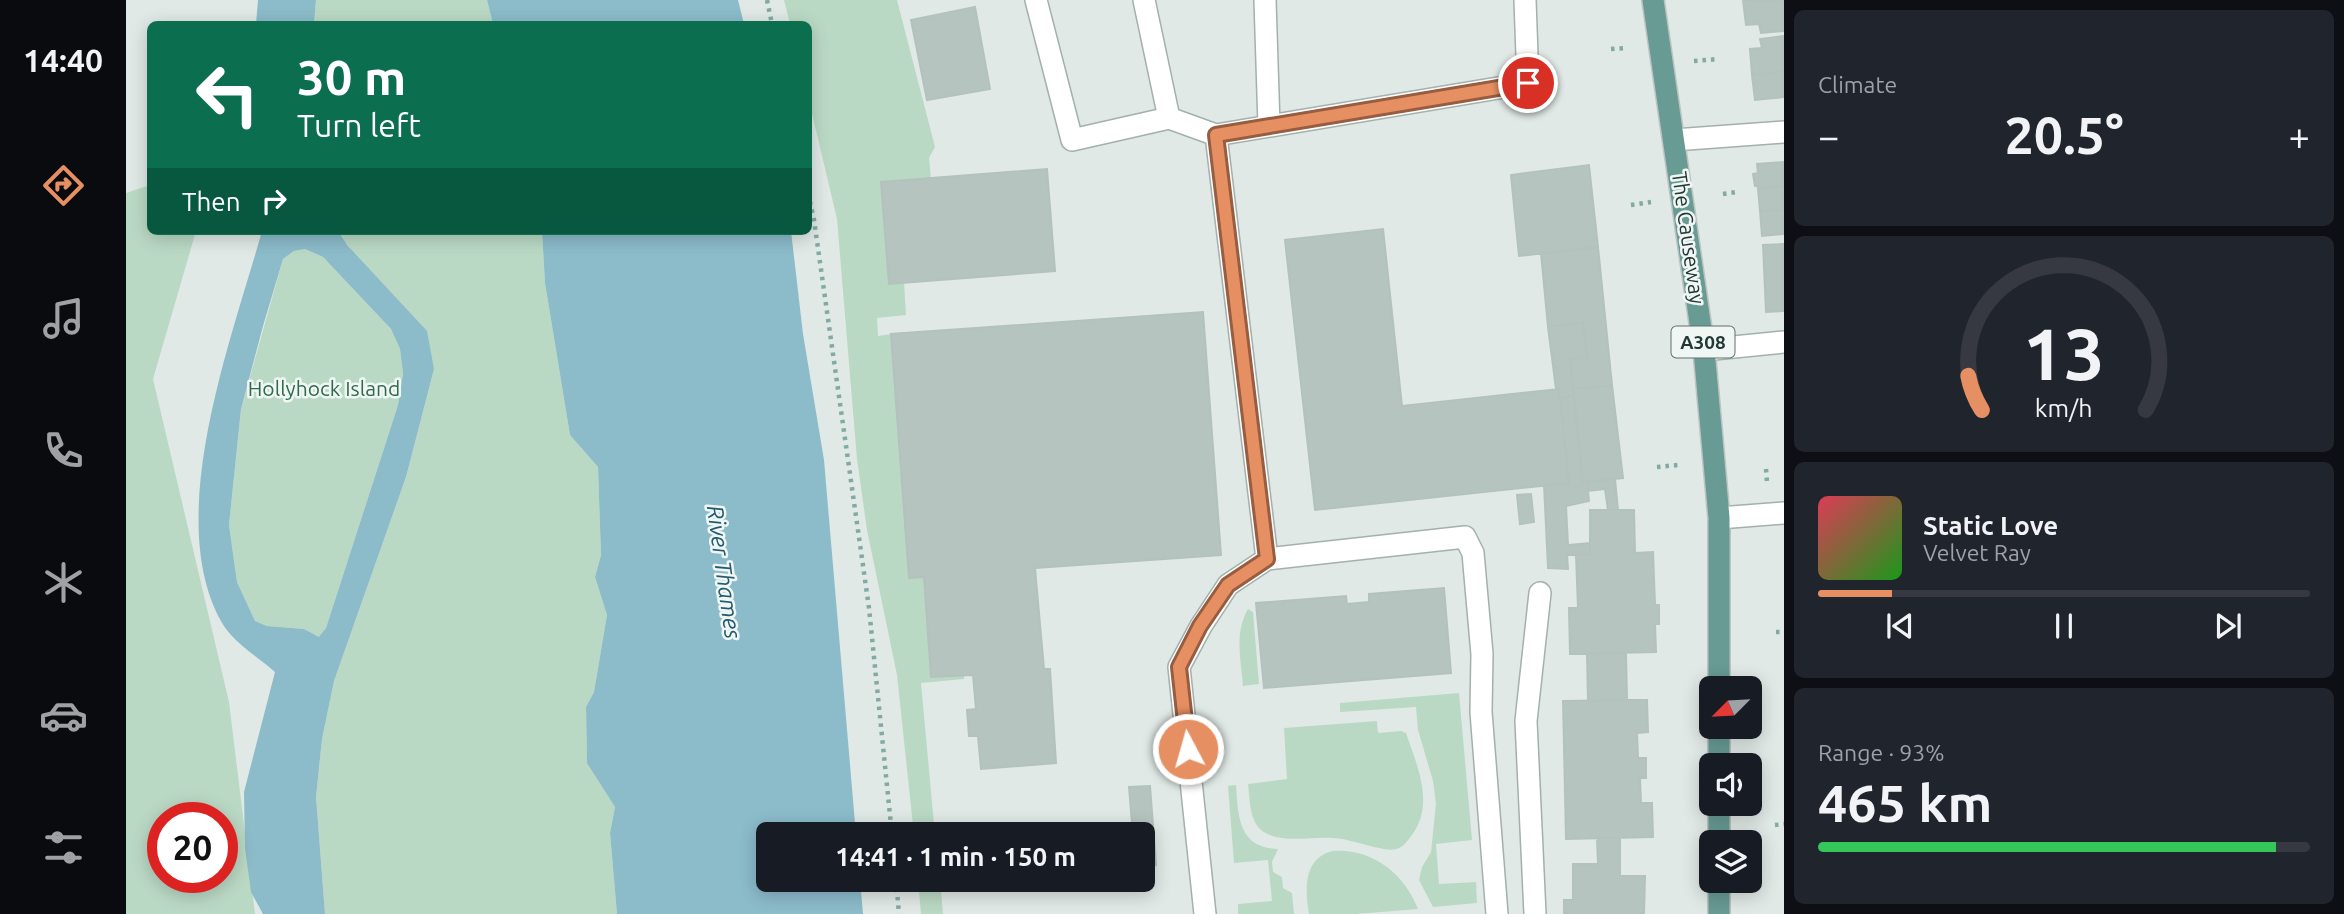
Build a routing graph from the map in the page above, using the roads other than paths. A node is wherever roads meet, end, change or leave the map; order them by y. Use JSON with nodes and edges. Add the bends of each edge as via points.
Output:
{"nodes":[{"id":1,"x":1037,"y":0,"type":"edge"},
{"id":2,"x":1144,"y":0,"type":"edge"},
{"id":3,"x":1265,"y":0,"type":"edge"},
{"id":4,"x":1525,"y":0,"type":"edge"},
{"id":5,"x":1653,"y":0,"type":"edge"},
{"id":6,"x":1169,"y":118,"type":"junction"},
{"id":7,"x":1269,"y":126,"type":"junction"},
{"id":8,"x":1784,"y":132,"type":"edge"},
{"id":9,"x":1216,"y":135,"type":"junction"},
{"id":10,"x":1674,"y":140,"type":"junction"},
{"id":11,"x":1784,"y":342,"type":"edge"},
{"id":12,"x":1704,"y":350,"type":"junction"},
{"id":13,"x":1784,"y":513,"type":"edge"},
{"id":14,"x":1719,"y":518,"type":"junction"},
{"id":15,"x":1267,"y":559,"type":"junction"},
{"id":16,"x":1540,"y":593,"type":"dead end"},
{"id":17,"x":1719,"y":676,"type":"edge"},
{"id":18,"x":1719,"y":893,"type":"edge"},
{"id":19,"x":1205,"y":914,"type":"edge"},
{"id":20,"x":1497,"y":914,"type":"edge"},
{"id":21,"x":1535,"y":914,"type":"edge"},
{"id":22,"x":1719,"y":914,"type":"edge"}],
"edges":[{"from":1,"to":6,"type":"street","via":[[1072,140]]},
{"from":2,"to":6,"type":"street"},
{"from":3,"to":7,"type":"street"},
{"from":4,"to":7,"type":"street","via":[[1528,83]]},
{"from":5,"to":10,"type":"main road","name":"The Causeway","number":"A308"},
{"from":6,"to":9,"type":"street"},
{"from":7,"to":9,"type":"street"},
{"from":8,"to":10,"type":"street"},
{"from":9,"to":15,"type":"street"},
{"from":10,"to":12,"type":"main road","name":"The Causeway","number":"A308"},
{"from":11,"to":12,"type":"street"},
{"from":12,"to":14,"type":"main road","name":"The Causeway","number":"A308"},
{"from":13,"to":14,"type":"street"},
{"from":14,"to":17,"type":"main road","name":"The Causeway","number":"A308"},
{"from":15,"to":19,"type":"street","via":[[1228,585],[1179,667]]},
{"from":15,"to":20,"type":"street","via":[[1465,537],[1473,553],[1482,654],[1481,712]]},
{"from":16,"to":21,"type":"street","via":[[1526,721]]},
{"from":18,"to":22,"type":"main road"}]}
